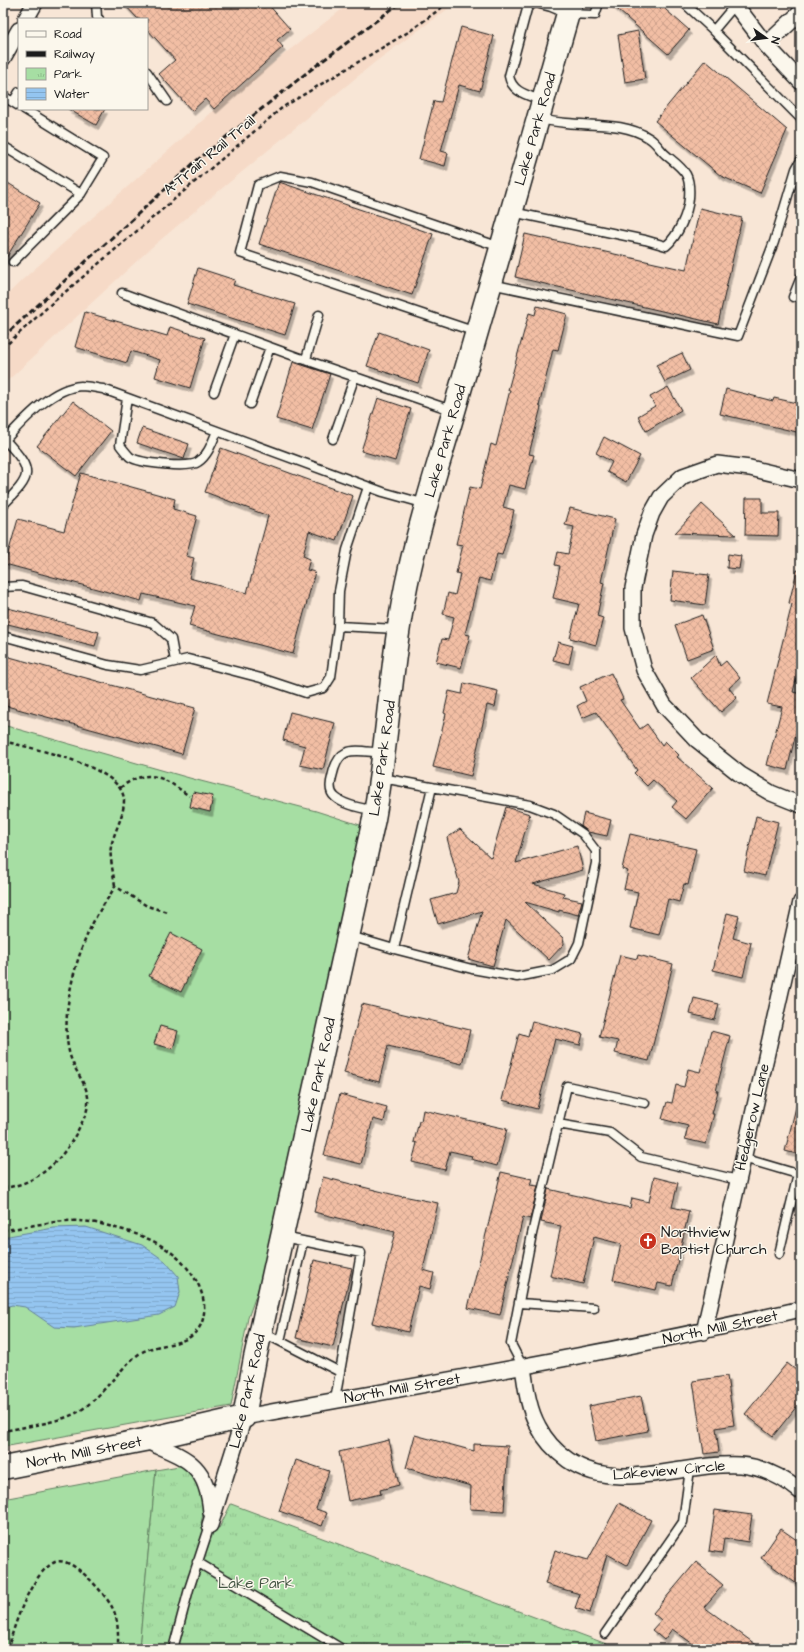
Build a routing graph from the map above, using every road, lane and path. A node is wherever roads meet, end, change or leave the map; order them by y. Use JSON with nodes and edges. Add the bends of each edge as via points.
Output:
{"nodes":[{"id":1,"x":35,"y":3,"type":"edge"},
{"id":2,"x":96,"y":3,"type":"edge"},
{"id":3,"x":448,"y":3,"type":"edge"},
{"id":4,"x":536,"y":3,"type":"edge"},
{"id":5,"x":599,"y":3,"type":"edge"},
{"id":6,"x":684,"y":3,"type":"edge"},
{"id":7,"x":734,"y":4,"type":"edge"},
{"id":8,"x":570,"y":9,"type":"edge"},
{"id":9,"x":801,"y":12,"type":"edge"},
{"id":10,"x":27,"y":18,"type":"edge"},
{"id":11,"x":98,"y":18,"type":"edge"},
{"id":12,"x":714,"y":30,"type":"junction"},
{"id":13,"x":18,"y":32,"type":"edge"},
{"id":14,"x":766,"y":45,"type":"junction"},
{"id":15,"x":3,"y":58,"type":"edge"},
{"id":16,"x":148,"y":73,"type":"edge"},
{"id":17,"x":801,"y":82,"type":"edge"},
{"id":18,"x":3,"y":96,"type":"edge"},
{"id":19,"x":167,"y":101,"type":"dead end"},
{"id":20,"x":16,"y":104,"type":"edge"},
{"id":21,"x":26,"y":110,"type":"edge"},
{"id":22,"x":541,"y":110,"type":"junction"},
{"id":23,"x":801,"y":119,"type":"edge"},
{"id":24,"x":3,"y":146,"type":"edge"},
{"id":25,"x":801,"y":160,"type":"edge"},
{"id":26,"x":81,"y":194,"type":"junction"},
{"id":27,"x":511,"y":212,"type":"junction"},
{"id":28,"x":501,"y":247,"type":"junction"},
{"id":29,"x":13,"y":262,"type":"dead end"},
{"id":30,"x":801,"y":277,"type":"edge"},
{"id":31,"x":490,"y":284,"type":"junction"},
{"id":32,"x":122,"y":293,"type":"dead end"},
{"id":33,"x":793,"y":297,"type":"dead end"},
{"id":34,"x":319,"y":315,"type":"dead end"},
{"id":35,"x":477,"y":332,"type":"junction"},
{"id":36,"x":235,"y":334,"type":"junction"},
{"id":37,"x":270,"y":347,"type":"junction"},
{"id":38,"x":3,"y":348,"type":"edge"},
{"id":39,"x":306,"y":359,"type":"junction"},
{"id":40,"x":355,"y":376,"type":"junction"},
{"id":41,"x":214,"y":392,"type":"dead end"},
{"id":42,"x":127,"y":398,"type":"junction"},
{"id":43,"x":250,"y":404,"type":"dead end"},
{"id":44,"x":454,"y":412,"type":"junction"},
{"id":45,"x":217,"y":431,"type":"junction"},
{"id":46,"x":333,"y":439,"type":"dead end"},
{"id":47,"x":4,"y":441,"type":"edge"},
{"id":48,"x":801,"y":480,"type":"edge"},
{"id":49,"x":368,"y":487,"type":"junction"},
{"id":50,"x":3,"y":505,"type":"edge"},
{"id":51,"x":427,"y":505,"type":"junction"},
{"id":52,"x":3,"y":587,"type":"edge"},
{"id":53,"x":338,"y":626,"type":"junction"},
{"id":54,"x":399,"y":629,"type":"junction"},
{"id":55,"x":3,"y":636,"type":"edge"},
{"id":56,"x":175,"y":662,"type":"junction"},
{"id":57,"x":3,"y":741,"type":"edge"},
{"id":58,"x":384,"y":753,"type":"junction"},
{"id":59,"x":381,"y":778,"type":"junction"},
{"id":60,"x":432,"y":787,"type":"junction"},
{"id":61,"x":120,"y":788,"type":"junction"},
{"id":62,"x":189,"y":796,"type":"dead end"},
{"id":63,"x":801,"y":805,"type":"edge"},
{"id":64,"x":375,"y":811,"type":"junction"},
{"id":65,"x":115,"y":886,"type":"junction"},
{"id":66,"x":801,"y":902,"type":"edge"},
{"id":67,"x":167,"y":912,"type":"dead end"},
{"id":68,"x":348,"y":935,"type":"junction"},
{"id":69,"x":394,"y":949,"type":"junction"},
{"id":70,"x":645,"y":1103,"type":"dead end"},
{"id":71,"x":558,"y":1124,"type":"junction"},
{"id":72,"x":743,"y":1158,"type":"junction"},
{"id":73,"x":799,"y":1175,"type":"edge"},
{"id":74,"x":738,"y":1180,"type":"junction"},
{"id":75,"x":3,"y":1188,"type":"edge"},
{"id":76,"x":3,"y":1230,"type":"edge"},
{"id":77,"x":282,"y":1237,"type":"junction"},
{"id":78,"x":303,"y":1241,"type":"junction"},
{"id":79,"x":779,"y":1254,"type":"dead end"},
{"id":80,"x":519,"y":1303,"type":"junction"},
{"id":81,"x":594,"y":1308,"type":"dead end"},
{"id":82,"x":801,"y":1309,"type":"edge"},
{"id":83,"x":261,"y":1332,"type":"junction"},
{"id":84,"x":704,"y":1332,"type":"junction"},
{"id":85,"x":280,"y":1342,"type":"junction"},
{"id":86,"x":523,"y":1367,"type":"junction"},
{"id":87,"x":340,"y":1372,"type":"junction"},
{"id":88,"x":335,"y":1400,"type":"junction"},
{"id":89,"x":244,"y":1417,"type":"junction"},
{"id":90,"x":3,"y":1431,"type":"edge"},
{"id":91,"x":144,"y":1440,"type":"junction"},
{"id":92,"x":3,"y":1468,"type":"edge"},
{"id":93,"x":690,"y":1469,"type":"junction"},
{"id":94,"x":801,"y":1492,"type":"edge"},
{"id":95,"x":211,"y":1522,"type":"junction"},
{"id":96,"x":198,"y":1562,"type":"junction"},
{"id":97,"x":605,"y":1634,"type":"dead end"},
{"id":98,"x":8,"y":1649,"type":"edge"},
{"id":99,"x":118,"y":1649,"type":"edge"},
{"id":100,"x":173,"y":1649,"type":"edge"},
{"id":101,"x":342,"y":1649,"type":"edge"}],
"edges":[{"from":1,"to":10,"type":"street"},
{"from":2,"to":11,"type":"lane"},
{"from":3,"to":38,"type":"path","name":"A-Train Rail Trail","via":[[410,31],[283,107]]},
{"from":4,"to":8,"type":"lane"},
{"from":4,"to":22,"type":"lane","via":[[527,9],[509,76],[514,89]]},
{"from":5,"to":8,"type":"lane","via":[[595,15]]},
{"from":6,"to":12,"type":"lane"},
{"from":7,"to":12,"type":"lane"},
{"from":7,"to":14,"type":"street"},
{"from":8,"to":22,"type":"main road","name":"Lake Park Road"},
{"from":9,"to":14,"type":"street"},
{"from":12,"to":23,"type":"lane"},
{"from":13,"to":15,"type":"street"},
{"from":14,"to":17,"type":"street"},
{"from":16,"to":19,"type":"lane"},
{"from":18,"to":20,"type":"lane"},
{"from":21,"to":26,"type":"lane","via":[[103,158]]},
{"from":22,"to":27,"type":"main road","name":"Lake Park Road"},
{"from":22,"to":27,"type":"lane","via":[[566,123],[611,125],[651,138],[663,153],[682,168],[690,183],[689,201],[674,239],[666,246]]},
{"from":24,"to":26,"type":"lane"},
{"from":25,"to":31,"type":"lane","via":[[774,242],[738,336]]},
{"from":26,"to":29,"type":"lane"},
{"from":27,"to":28,"type":"main road","name":"Lake Park Road"},
{"from":28,"to":31,"type":"main road","name":"Lake Park Road"},
{"from":28,"to":35,"type":"lane","via":[[312,182],[280,176],[258,185],[240,253]]},
{"from":30,"to":33,"type":"lane"},
{"from":31,"to":35,"type":"main road","name":"Lake Park Road"},
{"from":32,"to":36,"type":"lane"},
{"from":34,"to":39,"type":"lane"},
{"from":35,"to":44,"type":"main road","name":"Lake Park Road"},
{"from":36,"to":37,"type":"lane"},
{"from":36,"to":41,"type":"lane"},
{"from":37,"to":39,"type":"lane"},
{"from":37,"to":43,"type":"lane"},
{"from":39,"to":40,"type":"lane"},
{"from":40,"to":44,"type":"lane"},
{"from":40,"to":46,"type":"lane"},
{"from":42,"to":45,"type":"lane"},
{"from":42,"to":45,"type":"lane","via":[[120,445],[131,457],[147,462],[196,464],[207,454]]},
{"from":42,"to":47,"type":"lane","via":[[103,389],[82,386],[60,391],[28,416]]},
{"from":44,"to":51,"type":"main road","name":"Lake Park Road"},
{"from":45,"to":49,"type":"lane"},
{"from":47,"to":50,"type":"lane","via":[[15,450],[26,467],[27,478]]},
{"from":48,"to":63,"type":"street","via":[[750,468],[717,464],[683,476],[661,497],[652,513],[644,535],[633,588],[633,628],[644,670],[664,705],[697,740],[741,775],[771,793]]},
{"from":49,"to":51,"type":"lane"},
{"from":49,"to":53,"type":"lane","via":[[347,550],[339,591]]},
{"from":51,"to":54,"type":"main road","name":"Lake Park Road","via":[[409,570]]},
{"from":52,"to":56,"type":"lane","via":[[22,586],[153,623],[171,639]]},
{"from":53,"to":54,"type":"lane"},
{"from":53,"to":56,"type":"lane","via":[[331,677],[324,688],[306,693],[188,659]]},
{"from":54,"to":58,"type":"main road","name":"Lake Park Road"},
{"from":55,"to":56,"type":"lane","via":[[114,666],[140,670]]},
{"from":57,"to":61,"type":"path","via":[[86,765],[108,777]]},
{"from":58,"to":59,"type":"main road","name":"Lake Park Road"},
{"from":58,"to":64,"type":"lane","via":[[354,750],[345,752],[334,769],[330,787],[333,796],[342,802]]},
{"from":59,"to":60,"type":"lane"},
{"from":59,"to":64,"type":"main road","name":"Lake Park Road"},
{"from":60,"to":69,"type":"lane"},
{"from":60,"to":69,"type":"lane","via":[[530,805],[554,814],[583,834],[596,851],[596,863],[579,943],[571,959],[553,970],[517,977],[472,969]]},
{"from":61,"to":62,"type":"path","via":[[149,775],[171,782]]},
{"from":61,"to":65,"type":"path","via":[[124,799],[122,815],[110,849]]},
{"from":64,"to":68,"type":"main road","name":"Lake Park Road"},
{"from":65,"to":67,"type":"path","via":[[147,906]]},
{"from":65,"to":75,"type":"path","via":[[86,937],[67,1012],[68,1043],[72,1061],[87,1091],[86,1114],[72,1143],[50,1168],[26,1183]]},
{"from":66,"to":72,"type":"street","name":"Hedgerow Lane"},
{"from":68,"to":69,"type":"lane"},
{"from":68,"to":77,"type":"main road","name":"Lake Park Road"},
{"from":70,"to":71,"type":"lane","via":[[567,1086]]},
{"from":71,"to":74,"type":"lane","via":[[610,1133],[641,1157]]},
{"from":71,"to":80,"type":"lane"},
{"from":72,"to":73,"type":"lane"},
{"from":72,"to":74,"type":"street","name":"Hedgerow Lane"},
{"from":73,"to":79,"type":"lane"},
{"from":74,"to":84,"type":"street","name":"Hedgerow Lane"},
{"from":76,"to":90,"type":"path","via":[[67,1221],[101,1224],[133,1232],[158,1242],[179,1259],[194,1278],[204,1301],[202,1320],[195,1332],[182,1341],[152,1346],[140,1353],[82,1410],[66,1418]]},
{"from":77,"to":78,"type":"lane"},
{"from":77,"to":83,"type":"main road","name":"Lake Park Road"},
{"from":78,"to":85,"type":"lane"},
{"from":78,"to":87,"type":"lane","via":[[361,1253]]},
{"from":80,"to":81,"type":"lane"},
{"from":80,"to":86,"type":"lane","via":[[511,1344]]},
{"from":82,"to":84,"type":"street","name":"North Mill Street"},
{"from":83,"to":85,"type":"lane"},
{"from":83,"to":89,"type":"main road","name":"Lake Park Road"},
{"from":84,"to":86,"type":"street","name":"North Mill Street"},
{"from":85,"to":87,"type":"lane"},
{"from":86,"to":88,"type":"street","name":"North Mill Street"},
{"from":86,"to":93,"type":"street","name":"Lakeview Circle","via":[[537,1426],[552,1447],[571,1462],[590,1472],[611,1476]]},
{"from":87,"to":88,"type":"lane"},
{"from":88,"to":89,"type":"street","name":"North Mill Street"},
{"from":89,"to":91,"type":"main road","name":"North Mill Street"},
{"from":89,"to":95,"type":"street","name":"Lake Park Road"},
{"from":91,"to":92,"type":"main road","name":"North Mill Street"},
{"from":91,"to":95,"type":"street","name":"Lake Park Road","via":[[183,1457],[199,1471],[210,1497]]},
{"from":93,"to":94,"type":"street","name":"Lakeview Circle","via":[[725,1465],[752,1467],[778,1476]]},
{"from":93,"to":97,"type":"lane","via":[[683,1522]]},
{"from":95,"to":96,"type":"lane","name":"Lake Park Road"},
{"from":96,"to":100,"type":"lane","name":"Lake Park Road"},
{"from":96,"to":101,"type":"lane"},
{"from":98,"to":99,"type":"path","via":[[22,1606],[32,1587],[44,1570],[55,1562],[62,1561],[80,1570],[113,1607],[118,1622]]}]}
